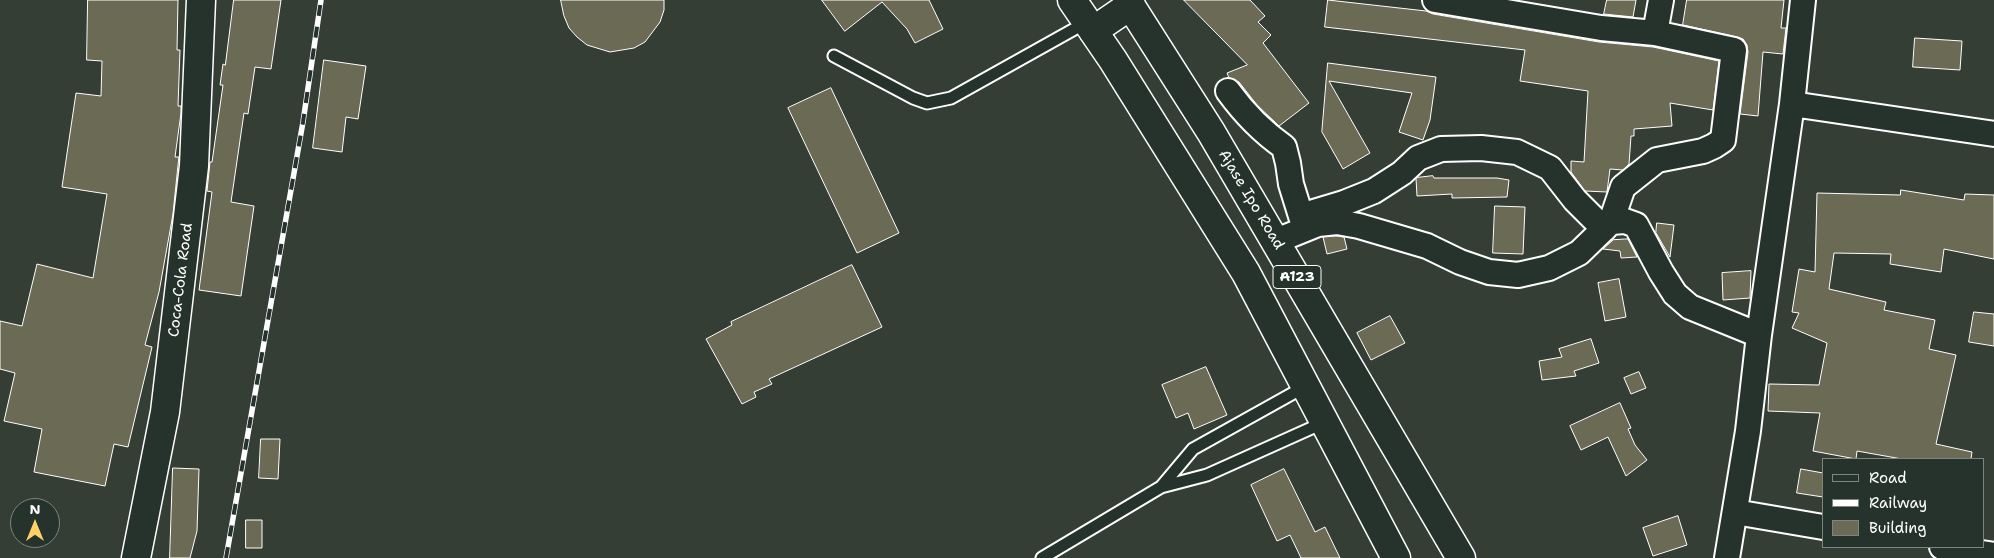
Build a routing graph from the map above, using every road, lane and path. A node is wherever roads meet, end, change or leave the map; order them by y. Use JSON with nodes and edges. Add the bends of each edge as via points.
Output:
{"nodes":[{"id":1,"x":201,"y":0,"type":"edge"},
{"id":2,"x":1435,"y":0,"type":"edge"},
{"id":3,"x":1661,"y":0,"type":"edge"},
{"id":4,"x":1803,"y":0,"type":"edge"},
{"id":5,"x":1129,"y":3,"type":"edge"},
{"id":6,"x":1084,"y":18,"type":"edge"},
{"id":7,"x":1655,"y":33,"type":"junction"},
{"id":8,"x":834,"y":56,"type":"dead end"},
{"id":9,"x":1228,"y":91,"type":"dead end"},
{"id":10,"x":1792,"y":104,"type":"junction"},
{"id":11,"x":1994,"y":134,"type":"edge"},
{"id":12,"x":1304,"y":222,"type":"junction"},
{"id":13,"x":1607,"y":226,"type":"junction"},
{"id":14,"x":1276,"y":241,"type":"junction"},
{"id":15,"x":1759,"y":335,"type":"junction"},
{"id":16,"x":1306,"y":386,"type":"junction"},
{"id":17,"x":1325,"y":422,"type":"junction"},
{"id":18,"x":1161,"y":487,"type":"junction"},
{"id":19,"x":1735,"y":512,"type":"junction"},
{"id":20,"x":1822,"y":527,"type":"edge"},
{"id":21,"x":1948,"y":548,"type":"edge"},
{"id":22,"x":1994,"y":555,"type":"edge"},
{"id":23,"x":136,"y":558,"type":"edge"},
{"id":24,"x":1042,"y":558,"type":"edge"},
{"id":25,"x":1396,"y":558,"type":"edge"},
{"id":26,"x":1461,"y":558,"type":"edge"},
{"id":27,"x":1727,"y":558,"type":"edge"}],
"edges":[{"from":1,"to":23,"type":"main road","name":"Coca-Cola Road","via":[[193,175],[165,412]]},
{"from":2,"to":7,"type":"street","via":[[1601,28]]},
{"from":3,"to":7,"type":"street"},
{"from":4,"to":10,"type":"street"},
{"from":5,"to":6,"type":"main road"},
{"from":5,"to":14,"type":"main road","name":"Ajase Ipo Road","number":"A123"},
{"from":6,"to":8,"type":"lane","via":[[952,98],[927,103]]},
{"from":6,"to":16,"type":"main road","number":"A123","via":[[1246,274]]},
{"from":7,"to":13,"type":"street","via":[[1734,50],[1722,140],[1703,151],[1657,160],[1623,187]]},
{"from":9,"to":12,"type":"street","via":[[1245,114],[1284,147],[1290,184]]},
{"from":10,"to":11,"type":"street"},
{"from":10,"to":15,"type":"street"},
{"from":12,"to":13,"type":"street","via":[[1359,226],[1427,246],[1489,272],[1518,274],[1548,268],[1579,253]]},
{"from":12,"to":13,"type":"street","via":[[1374,192],[1418,158],[1441,148],[1481,148],[1517,152],[1550,168],[1575,200]]},
{"from":12,"to":14,"type":"street"},
{"from":13,"to":15,"type":"street","via":[[1625,221],[1636,225],[1675,294],[1690,307]]},
{"from":14,"to":26,"type":"main road","name":"Ajase Ipo Road","number":"A123"},
{"from":15,"to":19,"type":"street"},
{"from":16,"to":17,"type":"main road","number":"A123"},
{"from":16,"to":18,"type":"lane","via":[[1193,449]]},
{"from":17,"to":18,"type":"lane","via":[[1207,475]]},
{"from":17,"to":25,"type":"main road","number":"A123"},
{"from":18,"to":24,"type":"lane"},
{"from":19,"to":20,"type":"street"},
{"from":19,"to":27,"type":"street"},
{"from":21,"to":22,"type":"street"}]}
